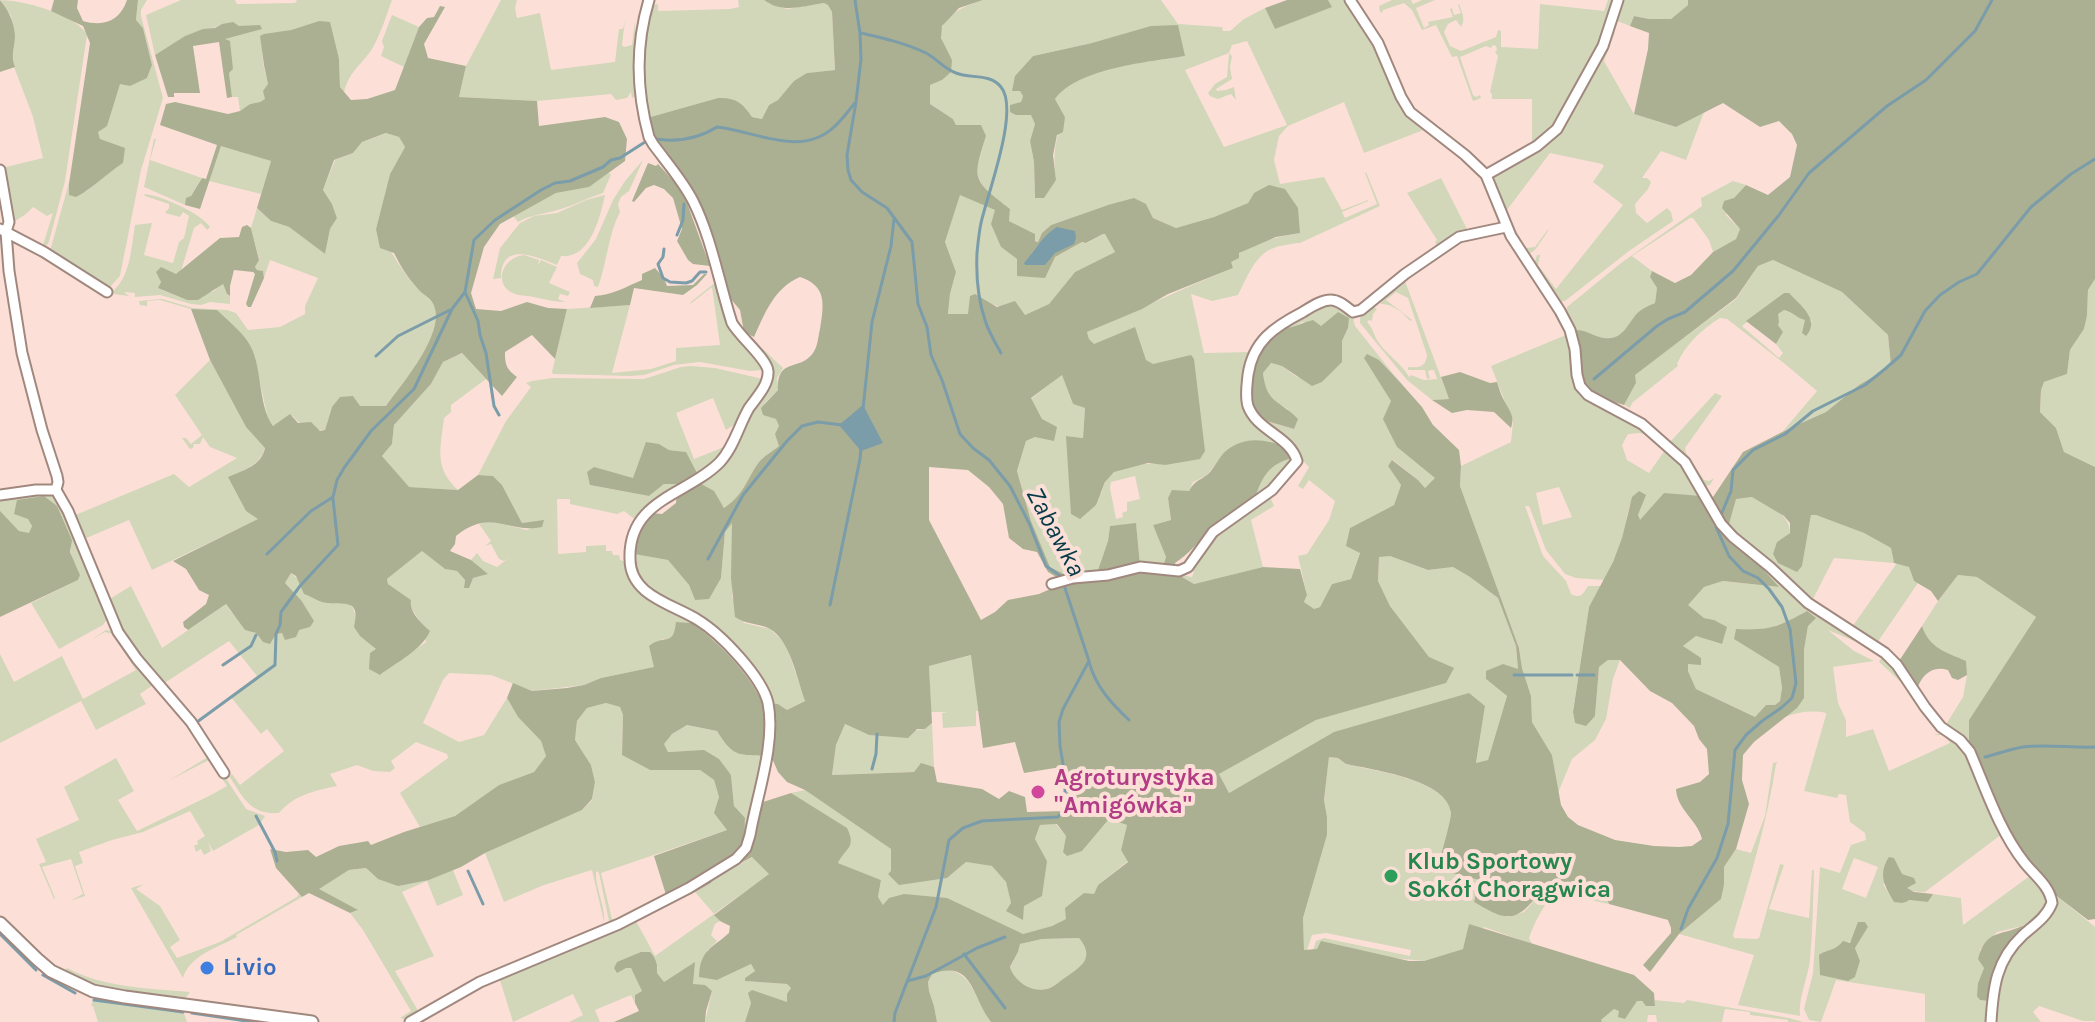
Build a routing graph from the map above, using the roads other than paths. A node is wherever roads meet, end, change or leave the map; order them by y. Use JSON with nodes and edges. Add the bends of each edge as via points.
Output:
{"nodes":[{"id":1,"x":649,"y":0,"type":"edge"},
{"id":2,"x":1350,"y":0,"type":"edge"},
{"id":3,"x":1618,"y":0,"type":"edge"},
{"id":4,"x":0,"y":170,"type":"edge"},
{"id":5,"x":1486,"y":175,"type":"junction"},
{"id":6,"x":1506,"y":227,"type":"junction"},
{"id":7,"x":3,"y":231,"type":"edge"},
{"id":8,"x":107,"y":292,"type":"dead end"},
{"id":9,"x":56,"y":490,"type":"junction"},
{"id":10,"x":0,"y":495,"type":"edge"},
{"id":11,"x":1058,"y":582,"type":"dead end"},
{"id":12,"x":224,"y":773,"type":"dead end"},
{"id":13,"x":0,"y":923,"type":"edge"},
{"id":14,"x":268,"y":1019,"type":"edge"},
{"id":15,"x":312,"y":1022,"type":"edge"},
{"id":16,"x":410,"y":1022,"type":"edge"},
{"id":17,"x":1991,"y":1022,"type":"edge"}],
"edges":[{"from":1,"to":16,"type":"street","via":[[637,71],[649,137],[693,202],[732,323],[766,364],[768,374],[726,454],[641,519],[629,562],[643,589],[714,632],[764,692],[769,733],[750,835],[736,859],[689,888],[627,921],[480,982]]},
{"from":2,"to":5,"type":"street","via":[[1378,43],[1410,112]]},
{"from":3,"to":5,"type":"street","via":[[1603,46],[1557,129]]},
{"from":4,"to":7,"type":"street","via":[[9,222]]},
{"from":5,"to":6,"type":"street"},
{"from":6,"to":11,"type":"street","via":[[1459,237],[1361,310],[1326,301],[1266,336],[1251,362],[1248,406],[1291,448],[1297,461],[1272,490],[1213,532],[1188,567],[1140,567]]},
{"from":6,"to":17,"type":"street","via":[[1570,330],[1580,386],[1642,424],[1685,462],[1733,537],[1808,603],[1885,653],[1937,722],[1970,752],[2009,839],[2052,898],[2046,917],[2012,946],[1998,970]]},
{"from":7,"to":8,"type":"street"},
{"from":7,"to":9,"type":"street","via":[[24,365],[57,476]]},
{"from":9,"to":10,"type":"street"},
{"from":9,"to":12,"type":"street","via":[[118,632],[191,722]]},
{"from":13,"to":14,"type":"street","via":[[51,971],[93,991]]},
{"from":14,"to":15,"type":"street"}]}
